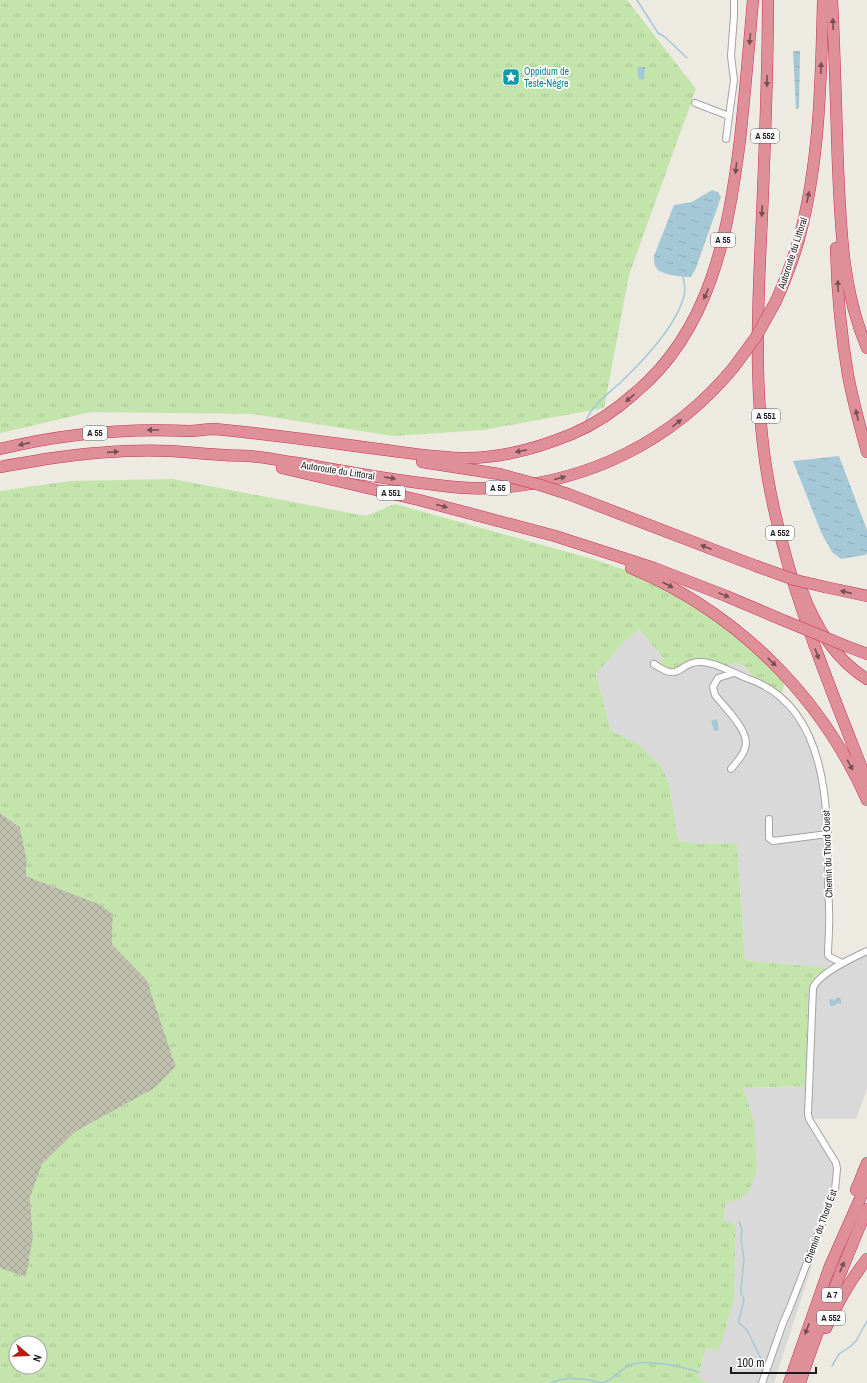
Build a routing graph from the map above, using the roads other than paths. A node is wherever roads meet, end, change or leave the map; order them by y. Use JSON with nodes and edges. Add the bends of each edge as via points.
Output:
{"nodes":[{"id":1,"x":734,"y":0,"type":"edge"},
{"id":2,"x":753,"y":0,"type":"edge"},
{"id":3,"x":768,"y":0,"type":"edge"},
{"id":4,"x":823,"y":0,"type":"edge"},
{"id":5,"x":832,"y":0,"type":"edge"},
{"id":6,"x":695,"y":103,"type":"dead end"},
{"id":7,"x":729,"y":116,"type":"junction"},
{"id":8,"x":836,"y":118,"type":"junction"},
{"id":9,"x":726,"y":139,"type":"dead end"},
{"id":10,"x":759,"y":272,"type":"junction"},
{"id":11,"x":867,"y":348,"type":"edge"},
{"id":12,"x":192,"y":431,"type":"junction"},
{"id":13,"x":0,"y":449,"type":"edge"},
{"id":14,"x":867,"y":452,"type":"edge"},
{"id":15,"x":226,"y":455,"type":"junction"},
{"id":16,"x":0,"y":468,"type":"edge"},
{"id":17,"x":555,"y":536,"type":"junction"},
{"id":18,"x":867,"y":596,"type":"edge"},
{"id":19,"x":867,"y":654,"type":"edge"},
{"id":20,"x":654,"y":664,"type":"dead end"},
{"id":21,"x":734,"y":673,"type":"junction"},
{"id":22,"x":867,"y":679,"type":"edge"},
{"id":23,"x":731,"y":769,"type":"dead end"},
{"id":24,"x":867,"y":781,"type":"edge"},
{"id":25,"x":867,"y":800,"type":"edge"},
{"id":26,"x":769,"y":818,"type":"dead end"},
{"id":27,"x":828,"y":834,"type":"junction"},
{"id":28,"x":867,"y":951,"type":"edge"},
{"id":29,"x":842,"y":963,"type":"junction"},
{"id":30,"x":867,"y":1163,"type":"edge"},
{"id":31,"x":867,"y":1182,"type":"edge"},
{"id":32,"x":867,"y":1209,"type":"edge"},
{"id":33,"x":867,"y":1259,"type":"edge"},
{"id":34,"x":830,"y":1266,"type":"junction"},
{"id":35,"x":762,"y":1383,"type":"edge"},
{"id":36,"x":788,"y":1383,"type":"edge"},
{"id":37,"x":800,"y":1383,"type":"edge"},
{"id":38,"x":806,"y":1383,"type":"edge"}],
"edges":[{"from":1,"to":7,"type":"street","via":[[730,56],[734,80]]},
{"from":2,"to":12,"type":"highway","number":"A 55","one_way":true,"via":[[734,181],[724,237],[714,272],[697,313],[680,344],[657,373],[623,404],[597,422],[528,450],[467,458],[210,429]]},
{"from":3,"to":10,"type":"highway","number":"A 552","one_way":true,"via":[[766,128]]},
{"from":15,"to":4,"type":"highway","name":"Autoroute du Littoral","number":"A 55","one_way":true,"bridge":true,"via":[[270,459],[412,482],[489,489],[547,482],[598,467],[632,451],[672,427],[708,396],[756,337],[776,301],[792,262],[812,179],[819,105]]},
{"from":8,"to":5,"type":"highway","one_way":true},
{"from":6,"to":7,"type":"street"},
{"from":7,"to":9,"type":"street"},
{"from":8,"to":11,"type":"highway","via":[[844,266],[848,289]]},
{"from":14,"to":8,"type":"highway","one_way":true,"via":[[848,375],[838,300]]},
{"from":10,"to":22,"type":"highway","number":"A 551","via":[[767,437],[782,524],[805,597],[826,639],[842,659]]},
{"from":10,"to":24,"type":"highway","number":"A 552","one_way":true,"via":[[758,354],[761,417],[767,472],[778,527],[806,625]]},
{"from":12,"to":13,"type":"highway","number":"A 55","one_way":true,"via":[[136,430],[76,434]]},
{"from":18,"to":12,"type":"highway","one_way":true,"bridge":true,"via":[[795,580],[568,494],[499,474]]},
{"from":16,"to":15,"type":"highway","name":"Autoroute du Littoral","number":"A 55","one_way":true,"via":[[74,455],[133,451]]},
{"from":15,"to":17,"type":"highway","number":"A 551","one_way":true,"via":[[419,500]]},
{"from":17,"to":19,"type":"highway","number":"A 551","one_way":true,"bridge":true,"via":[[654,568]]},
{"from":17,"to":25,"type":"highway","one_way":true,"via":[[672,587],[702,604],[747,639],[787,676],[814,708],[837,743]]},
{"from":20,"to":21,"type":"street","name":"Chemin du Thord Ouest","via":[[673,672],[691,663],[700,662]]},
{"from":21,"to":23,"type":"street","via":[[718,678],[713,687],[715,695],[745,735],[744,752]]},
{"from":21,"to":27,"type":"street","name":"Chemin du Thord Ouest","via":[[777,693],[803,722],[820,769]]},
{"from":26,"to":27,"type":"street","via":[[769,838],[773,841]]},
{"from":27,"to":29,"type":"street","name":"Chemin du Thord Ouest","via":[[828,955]]},
{"from":28,"to":29,"type":"street","name":"Chemin du Thord Est"},
{"from":29,"to":35,"type":"street","name":"Chemin du Thord Est","via":[[817,981],[812,988],[808,1114],[837,1166],[835,1190]]},
{"from":30,"to":34,"type":"highway"},
{"from":31,"to":34,"type":"highway","number":"A 7"},
{"from":37,"to":32,"type":"highway","number":"A 7","one_way":true,"via":[[824,1315]]},
{"from":33,"to":38,"type":"highway","number":"A 552","via":[[832,1316]]},
{"from":34,"to":36,"type":"highway","number":"A 7","one_way":true}]}
